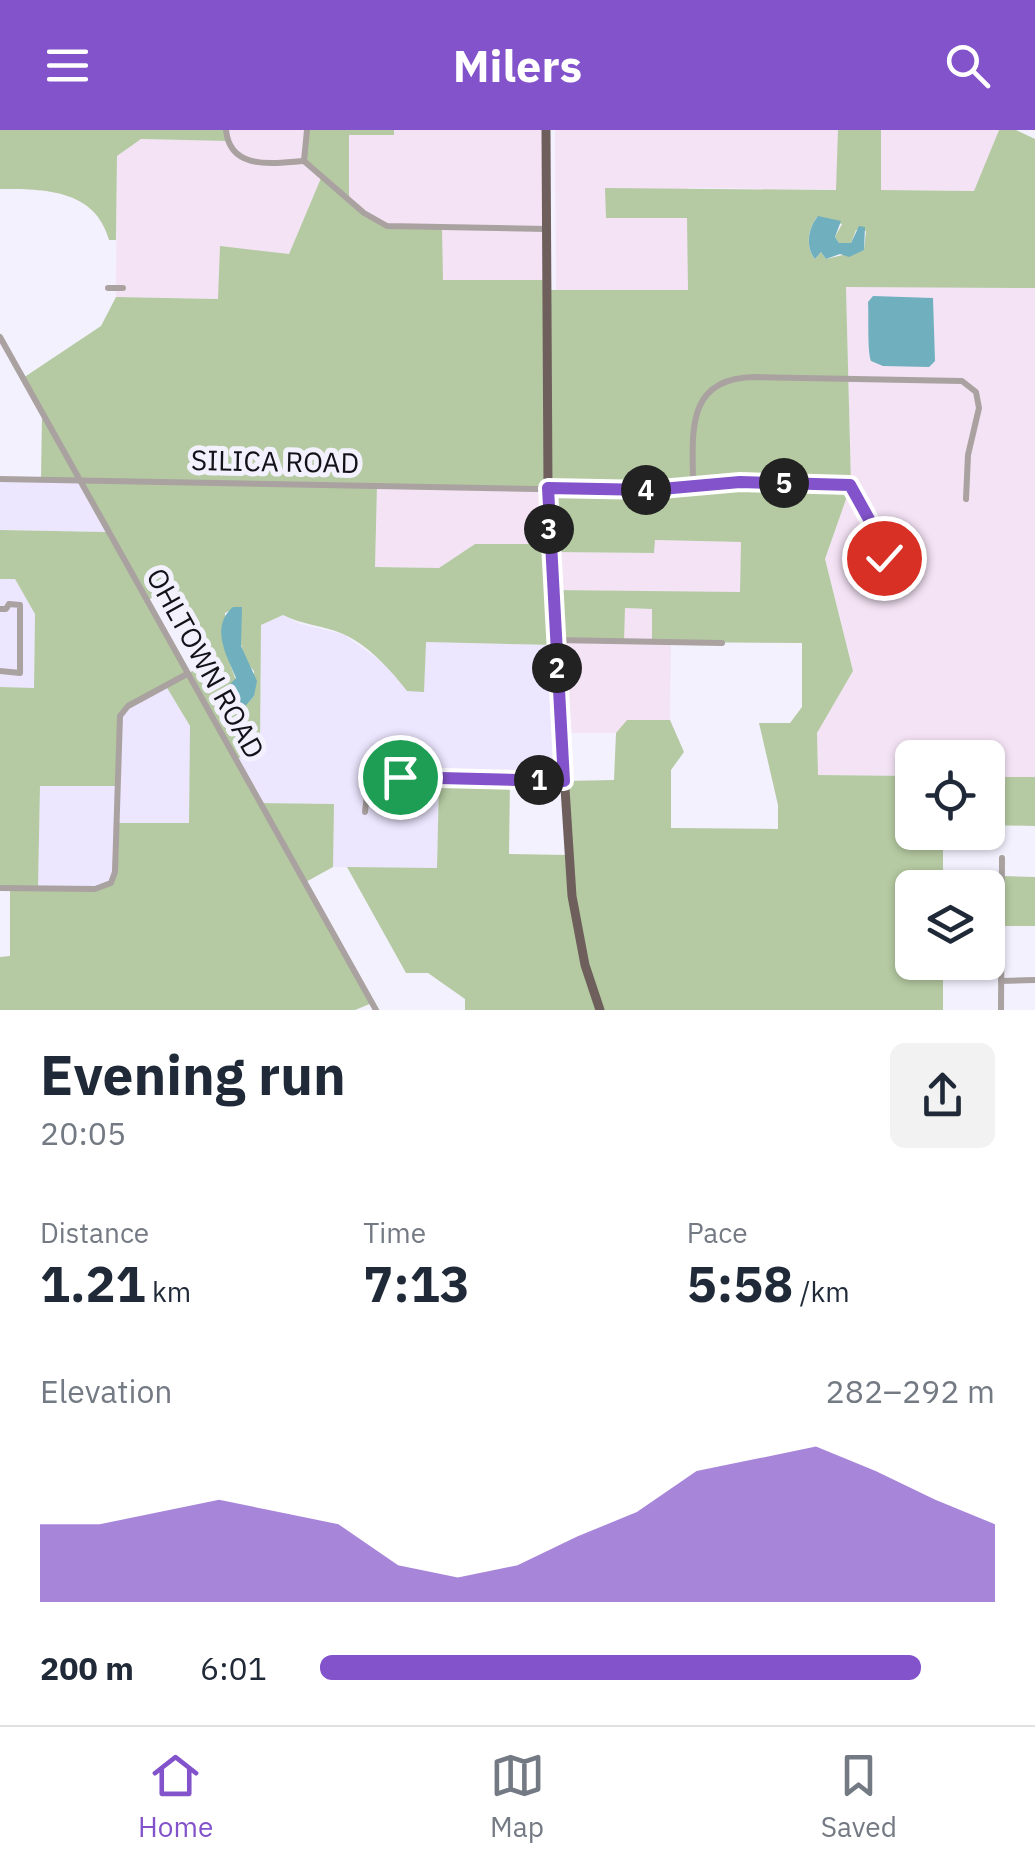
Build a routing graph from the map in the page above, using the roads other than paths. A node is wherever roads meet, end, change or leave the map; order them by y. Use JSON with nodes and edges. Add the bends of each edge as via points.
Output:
{"nodes":[{"id":1,"x":226,"y":130,"type":"edge"},
{"id":2,"x":307,"y":130,"type":"edge"},
{"id":3,"x":546,"y":130,"type":"edge"},
{"id":4,"x":304,"y":161,"type":"junction"},
{"id":5,"x":546,"y":230,"type":"junction"},
{"id":6,"x":108,"y":288,"type":"dead end"},
{"id":7,"x":122,"y":288,"type":"dead end"},
{"id":8,"x":0,"y":337,"type":"edge"},
{"id":9,"x":0,"y":478,"type":"edge"},
{"id":10,"x":78,"y":480,"type":"junction"},
{"id":11,"x":850,"y":485,"type":"junction"},
{"id":12,"x":693,"y":486,"type":"junction"},
{"id":13,"x":548,"y":488,"type":"junction"},
{"id":14,"x":966,"y":499,"type":"dead end"},
{"id":15,"x":905,"y":545,"type":"junction"},
{"id":16,"x":884,"y":566,"type":"junction"},
{"id":17,"x":0,"y":609,"type":"edge"},
{"id":18,"x":555,"y":640,"type":"junction"},
{"id":19,"x":722,"y":642,"type":"dead end"},
{"id":20,"x":0,"y":671,"type":"edge"},
{"id":21,"x":187,"y":674,"type":"junction"},
{"id":22,"x":564,"y":781,"type":"junction"},
{"id":23,"x":366,"y":812,"type":"dead end"},
{"id":24,"x":1002,"y":858,"type":"dead end"},
{"id":25,"x":0,"y":888,"type":"edge"},
{"id":26,"x":1035,"y":980,"type":"edge"},
{"id":27,"x":1000,"y":981,"type":"junction"},
{"id":28,"x":376,"y":1010,"type":"edge"},
{"id":29,"x":600,"y":1010,"type":"edge"},
{"id":30,"x":1000,"y":1010,"type":"edge"}],
"edges":[{"from":1,"to":4,"type":"street","via":[[232,151],[248,162]]},
{"from":2,"to":4,"type":"street"},
{"from":3,"to":5,"type":"main road"},
{"from":4,"to":5,"type":"street","via":[[387,226]]},
{"from":5,"to":13,"type":"main road"},
{"from":6,"to":7,"type":"street"},
{"from":8,"to":10,"type":"street","name":"OHLTOWN ROAD"},
{"from":9,"to":10,"type":"street","name":"SILICA ROAD"},
{"from":10,"to":13,"type":"street","name":"SILICA ROAD"},
{"from":10,"to":21,"type":"street","name":"OHLTOWN ROAD"},
{"from":11,"to":12,"type":"street","name":"SILICA ROAD"},
{"from":11,"to":15,"type":"street","via":[[888,535]]},
{"from":11,"to":16,"type":"street","via":[[882,544]]},
{"from":12,"to":13,"type":"street","name":"SILICA ROAD"},
{"from":12,"to":14,"type":"street","via":[[695,417],[706,396],[728,380],[962,380],[976,392],[980,408]]},
{"from":13,"to":18,"type":"main road"},
{"from":15,"to":16,"type":"street"},
{"from":15,"to":16,"type":"street","via":[[911,556],[902,574],[892,579]]},
{"from":17,"to":20,"type":"street","via":[[20,605],[20,672]]},
{"from":18,"to":19,"type":"street"},
{"from":18,"to":22,"type":"main road"},
{"from":21,"to":25,"type":"street","via":[[120,716],[111,882],[96,889]]},
{"from":21,"to":28,"type":"street","name":"OHLTOWN ROAD"},
{"from":22,"to":23,"type":"street","via":[[386,776],[368,788]]},
{"from":22,"to":29,"type":"main road","via":[[574,910]]},
{"from":24,"to":27,"type":"street"},
{"from":26,"to":27,"type":"street"},
{"from":27,"to":30,"type":"street"}]}
